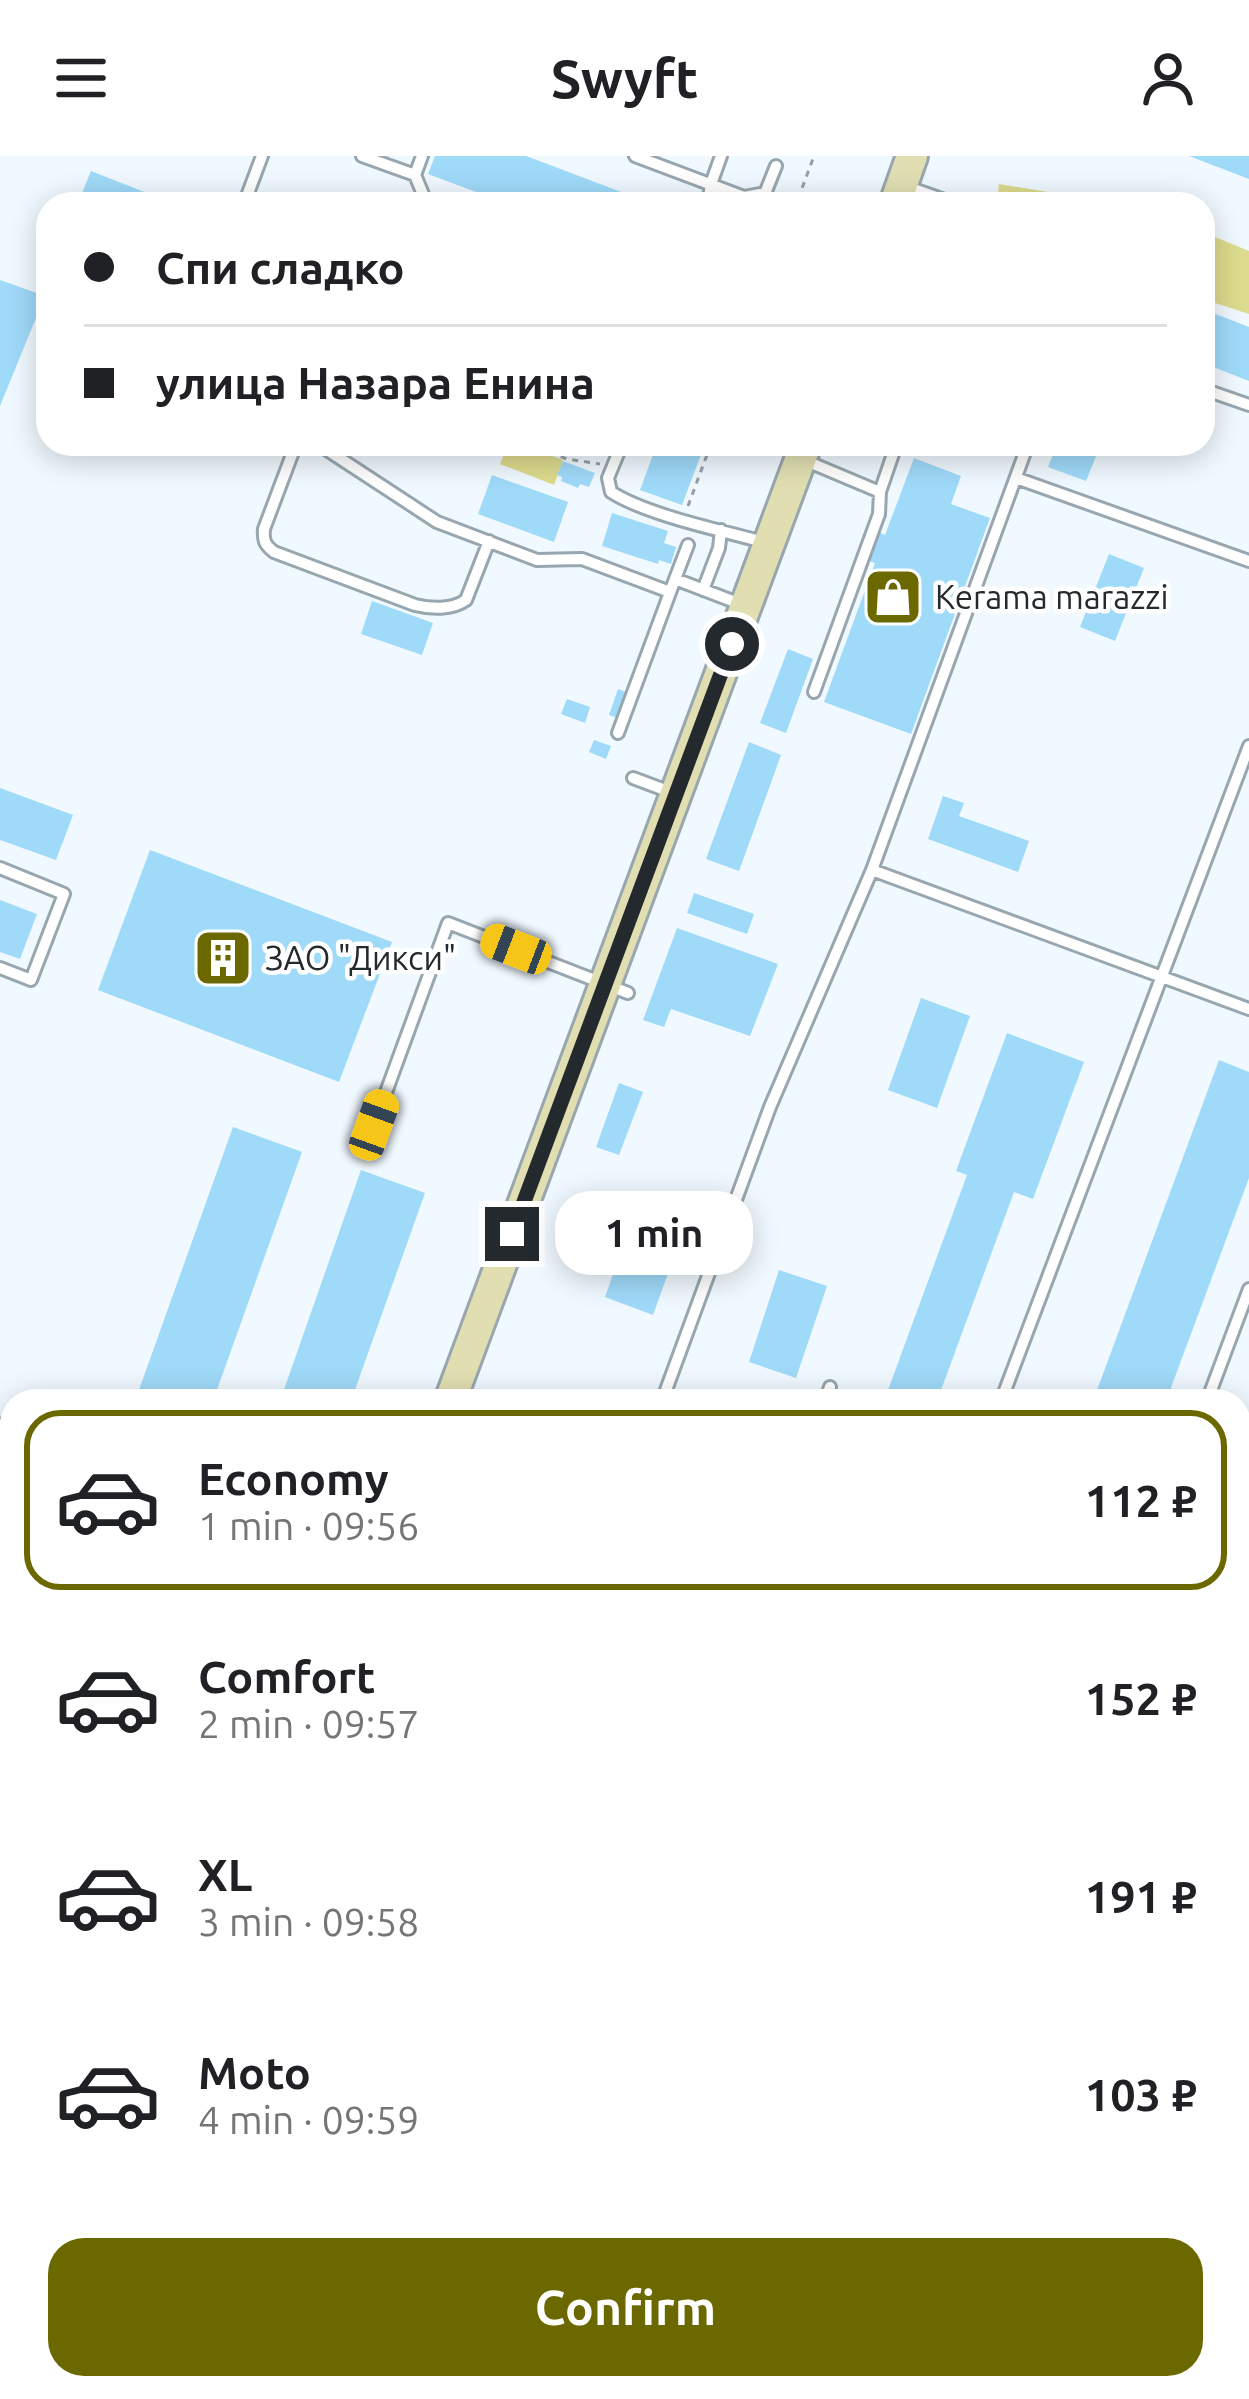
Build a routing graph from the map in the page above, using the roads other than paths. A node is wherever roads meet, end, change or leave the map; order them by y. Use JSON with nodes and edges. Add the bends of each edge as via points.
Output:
{"nodes":[{"id":1,"x":262,"y":156,"type":"edge"},
{"id":2,"x":362,"y":156,"type":"edge"},
{"id":3,"x":422,"y":156,"type":"edge"},
{"id":4,"x":635,"y":156,"type":"edge"},
{"id":5,"x":722,"y":156,"type":"edge"},
{"id":6,"x":776,"y":166,"type":"dead end"},
{"id":7,"x":415,"y":175,"type":"junction"},
{"id":8,"x":711,"y":184,"type":"junction"},
{"id":9,"x":248,"y":192,"type":"edge"},
{"id":10,"x":421,"y":192,"type":"edge"},
{"id":11,"x":710,"y":192,"type":"edge"},
{"id":12,"x":728,"y":192,"type":"edge"},
{"id":13,"x":766,"y":192,"type":"edge"},
{"id":14,"x":1215,"y":393,"type":"edge"},
{"id":15,"x":1249,"y":405,"type":"edge"},
{"id":16,"x":291,"y":456,"type":"edge"},
{"id":17,"x":336,"y":456,"type":"edge"},
{"id":18,"x":616,"y":456,"type":"edge"},
{"id":19,"x":801,"y":456,"type":"edge"},
{"id":20,"x":812,"y":456,"type":"edge"},
{"id":21,"x":892,"y":456,"type":"edge"},
{"id":22,"x":1024,"y":456,"type":"edge"},
{"id":23,"x":1016,"y":478,"type":"junction"},
{"id":24,"x":880,"y":492,"type":"junction"},
{"id":25,"x":721,"y":530,"type":"junction"},
{"id":26,"x":490,"y":542,"type":"junction"},
{"id":27,"x":770,"y":544,"type":"junction"},
{"id":28,"x":688,"y":545,"type":"dead end"},
{"id":29,"x":1249,"y":561,"type":"edge"},
{"id":30,"x":673,"y":586,"type":"junction"},
{"id":31,"x":703,"y":590,"type":"junction"},
{"id":32,"x":746,"y":606,"type":"junction"},
{"id":33,"x":814,"y":692,"type":"dead end"},
{"id":34,"x":618,"y":733,"type":"dead end"},
{"id":35,"x":1249,"y":746,"type":"edge"},
{"id":36,"x":633,"y":778,"type":"dead end"},
{"id":37,"x":676,"y":794,"type":"junction"},
{"id":38,"x":0,"y":868,"type":"edge"},
{"id":39,"x":872,"y":870,"type":"junction"},
{"id":40,"x":0,"y":968,"type":"edge"},
{"id":41,"x":1163,"y":977,"type":"junction"},
{"id":42,"x":617,"y":989,"type":"junction"},
{"id":43,"x":1249,"y":1009,"type":"edge"},
{"id":44,"x":365,"y":1130,"type":"dead end"},
{"id":45,"x":1249,"y":1288,"type":"edge"},
{"id":46,"x":455,"y":1389,"type":"edge"},
{"id":47,"x":666,"y":1389,"type":"edge"},
{"id":48,"x":1006,"y":1389,"type":"edge"},
{"id":49,"x":1211,"y":1389,"type":"edge"}],
"edges":[{"from":1,"to":9,"type":"lane"},
{"from":2,"to":7,"type":"lane"},
{"from":3,"to":7,"type":"lane"},
{"from":4,"to":8,"type":"lane"},
{"from":5,"to":8,"type":"lane"},
{"from":6,"to":13,"type":"lane"},
{"from":7,"to":10,"type":"lane"},
{"from":8,"to":11,"type":"lane"},
{"from":8,"to":12,"type":"lane"},
{"from":14,"to":15,"type":"lane"},
{"from":16,"to":26,"type":"lane","via":[[264,529],[274,552],[434,608],[466,600]]},
{"from":17,"to":26,"type":"lane","via":[[437,522]]},
{"from":18,"to":25,"type":"lane","via":[[611,492]]},
{"from":19,"to":27,"type":"main road"},
{"from":20,"to":24,"type":"lane"},
{"from":21,"to":24,"type":"lane"},
{"from":22,"to":23,"type":"lane"},
{"from":23,"to":29,"type":"lane"},
{"from":23,"to":39,"type":"lane"},
{"from":24,"to":33,"type":"lane"},
{"from":25,"to":27,"type":"lane"},
{"from":25,"to":31,"type":"lane"},
{"from":26,"to":30,"type":"lane","via":[[537,560],[582,559]]},
{"from":27,"to":32,"type":"main road"},
{"from":28,"to":30,"type":"lane"},
{"from":30,"to":31,"type":"lane"},
{"from":30,"to":34,"type":"lane"},
{"from":31,"to":32,"type":"lane"},
{"from":32,"to":37,"type":"main road"},
{"from":35,"to":41,"type":"lane"},
{"from":36,"to":37,"type":"lane"},
{"from":37,"to":42,"type":"main road"},
{"from":38,"to":40,"type":"lane","via":[[64,894],[32,980]]},
{"from":39,"to":41,"type":"lane"},
{"from":39,"to":47,"type":"lane","via":[[770,1107]]},
{"from":41,"to":43,"type":"lane"},
{"from":41,"to":48,"type":"lane"},
{"from":42,"to":44,"type":"lane","via":[[448,923],[374,1125]]},
{"from":42,"to":46,"type":"main road"},
{"from":45,"to":49,"type":"lane"}]}
